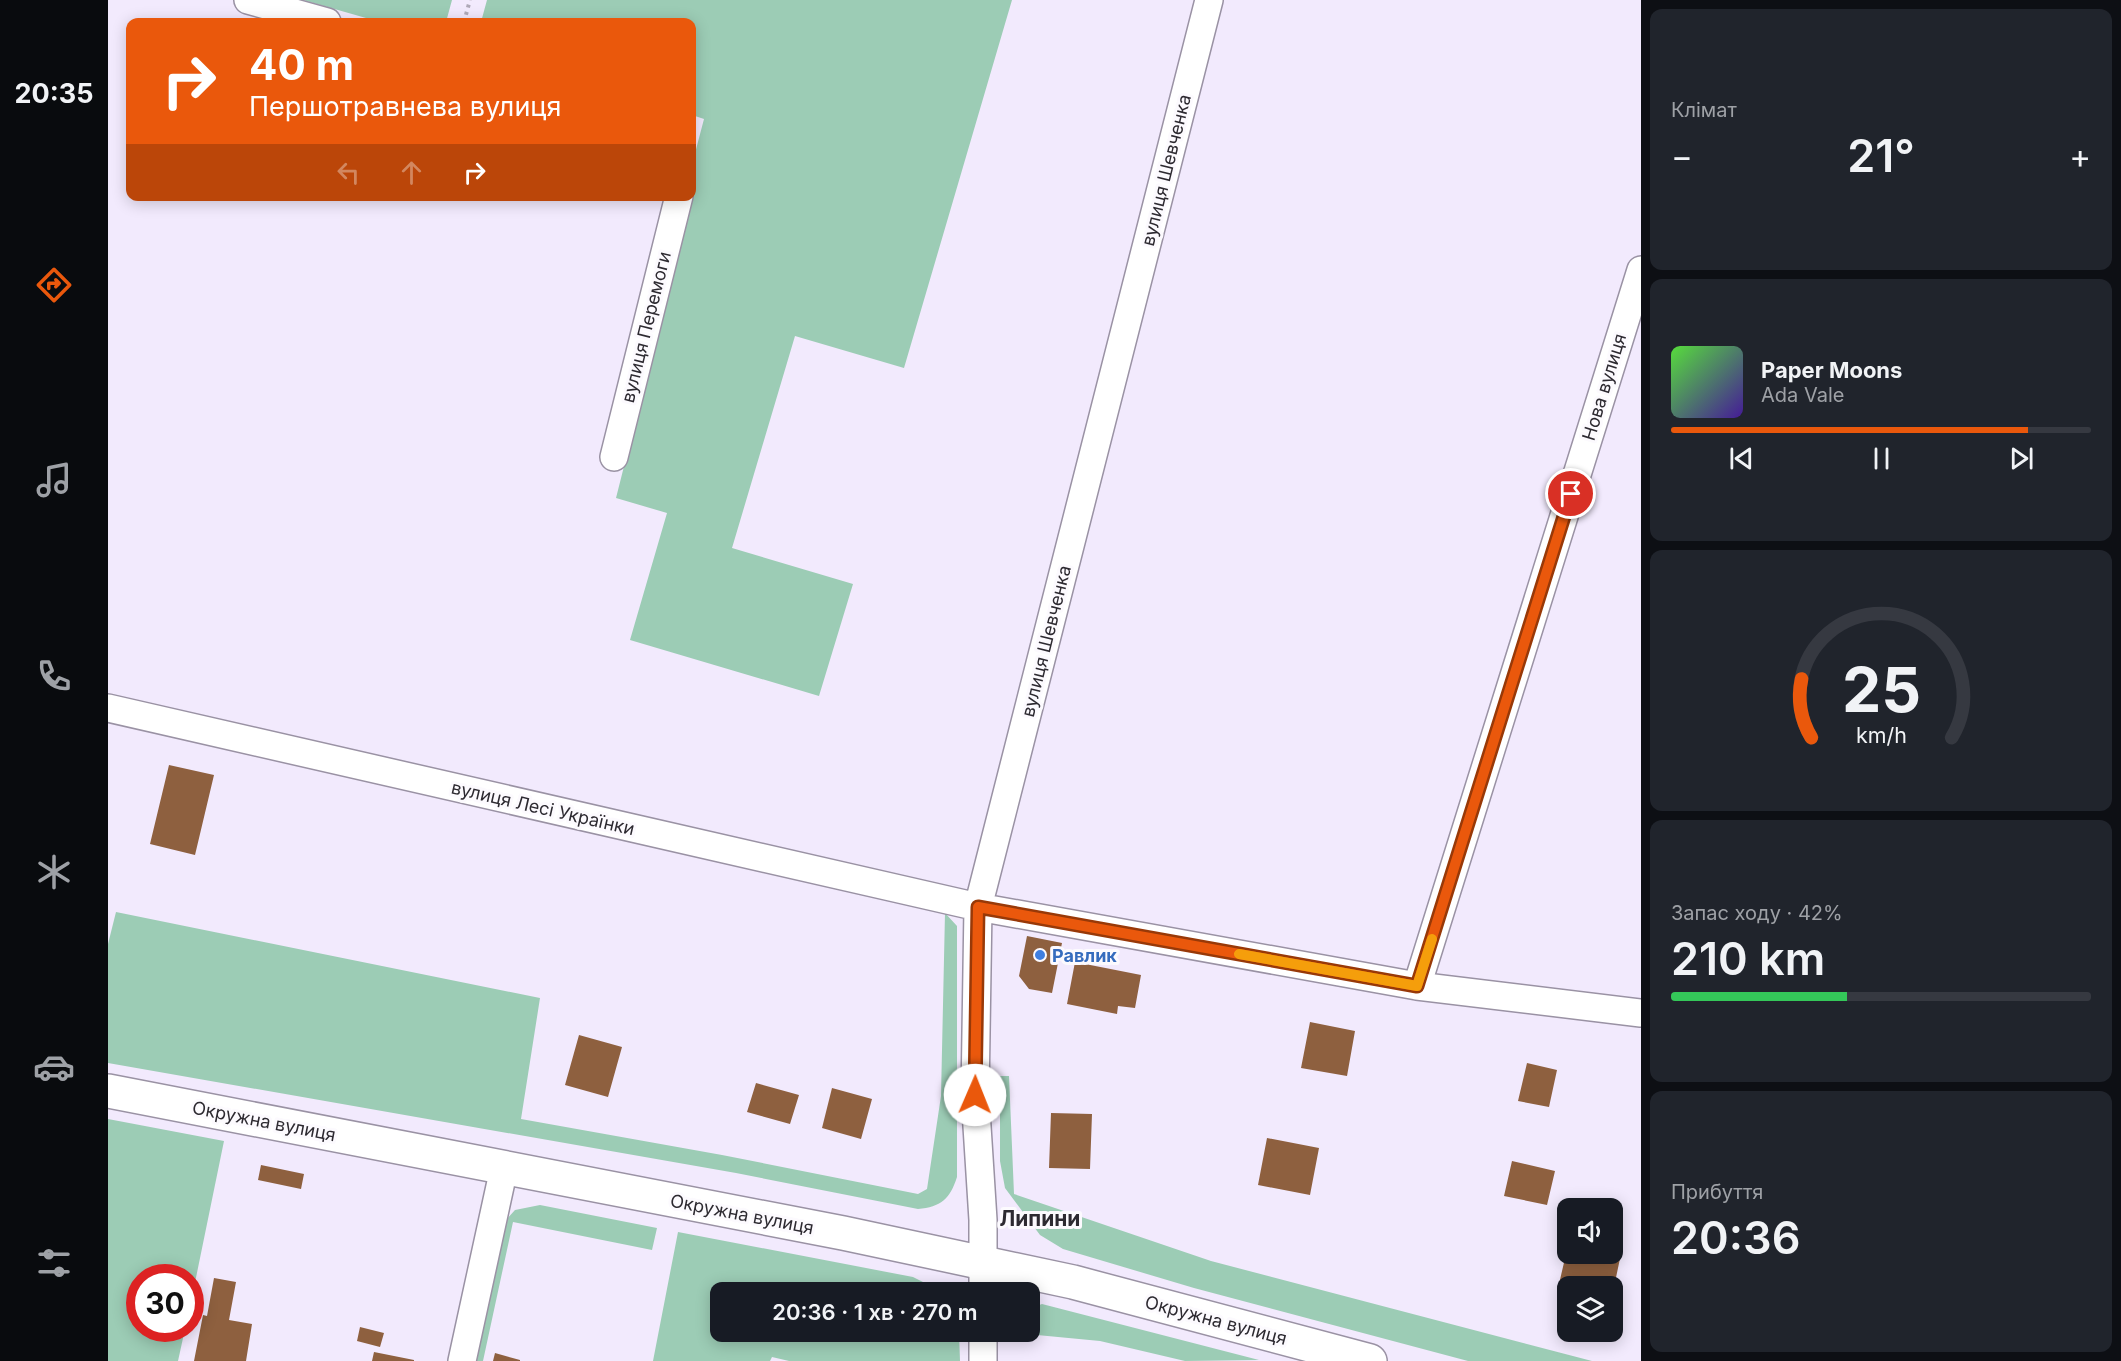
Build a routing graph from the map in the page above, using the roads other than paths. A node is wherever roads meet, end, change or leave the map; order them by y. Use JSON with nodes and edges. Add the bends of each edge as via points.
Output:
{"nodes":[{"id":1,"x":248,"y":0,"type":"edge"},
{"id":2,"x":1209,"y":0,"type":"edge"},
{"id":3,"x":313,"y":18,"type":"edge"},
{"id":4,"x":678,"y":201,"type":"edge"},
{"id":5,"x":1641,"y":270,"type":"edge"},
{"id":6,"x":614,"y":457,"type":"dead end"},
{"id":7,"x":108,"y":708,"type":"edge"},
{"id":8,"x":978,"y":907,"type":"junction"},
{"id":9,"x":1417,"y":986,"type":"junction"},
{"id":10,"x":1641,"y":1013,"type":"edge"},
{"id":11,"x":108,"y":1091,"type":"edge"},
{"id":12,"x":504,"y":1168,"type":"junction"},
{"id":13,"x":982,"y":1278,"type":"edge"},
{"id":14,"x":983,"y":1342,"type":"edge"},
{"id":15,"x":462,"y":1361,"type":"edge"},
{"id":16,"x":983,"y":1361,"type":"edge"},
{"id":17,"x":1370,"y":1361,"type":"edge"}],
"edges":[{"from":1,"to":3,"type":"street"},
{"from":2,"to":8,"type":"street","name":"вулиця Шевченка"},
{"from":4,"to":6,"type":"street","name":"вулиця Перемоги"},
{"from":5,"to":9,"type":"street","name":"Нова вулиця"},
{"from":7,"to":8,"type":"street","name":"вулиця Лесі Українки"},
{"from":8,"to":9,"type":"street","name":"вулиця Лесі Українки"},
{"from":8,"to":13,"type":"street","name":"вулиця Шевченка","via":[[975,1095],[983,1220]]},
{"from":9,"to":10,"type":"street","name":"вулиця Лесі Українки"},
{"from":11,"to":12,"type":"highway","name":"Окружна вулиця"},
{"from":12,"to":13,"type":"highway","name":"Окружна вулиця","via":[[843,1233]]},
{"from":12,"to":15,"type":"street"},
{"from":13,"to":17,"type":"highway","name":"Окружна вулиця","via":[[1073,1282]]},
{"from":14,"to":16,"type":"street"}]}
